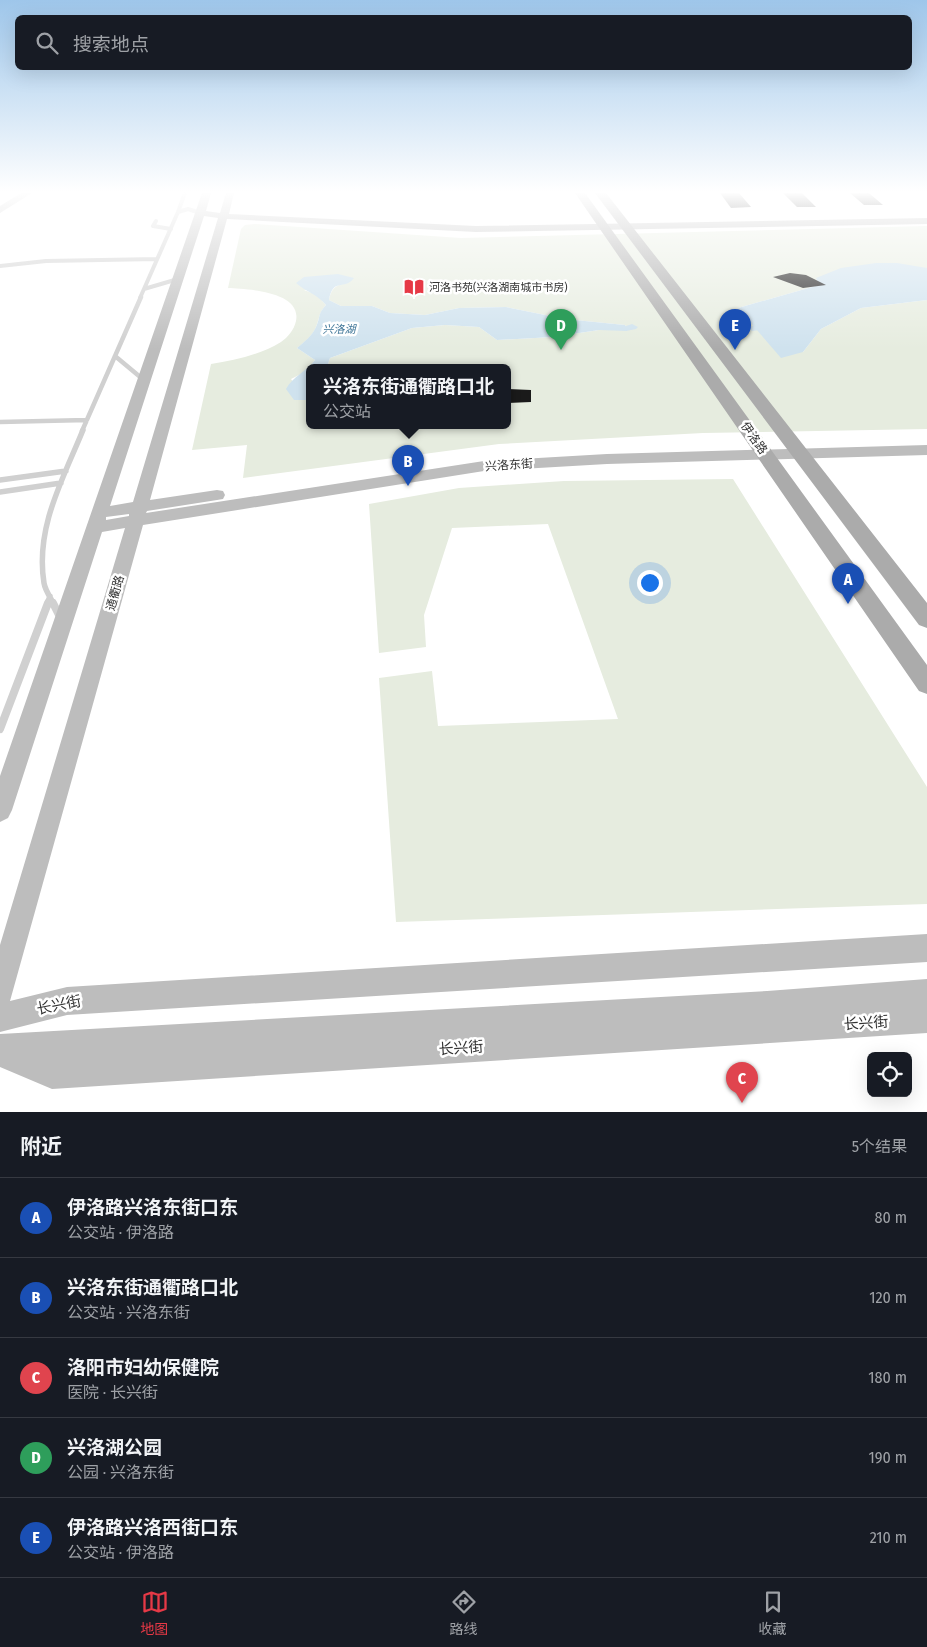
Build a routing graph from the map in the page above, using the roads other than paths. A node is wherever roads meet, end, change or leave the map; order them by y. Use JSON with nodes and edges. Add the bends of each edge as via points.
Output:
{"nodes":[{"id":1,"x":163,"y":245,"type":"edge"},
{"id":2,"x":196,"y":245,"type":"edge"},
{"id":3,"x":209,"y":245,"type":"edge"},
{"id":4,"x":618,"y":245,"type":"edge"},
{"id":5,"x":640,"y":245,"type":"edge"},
{"id":6,"x":157,"y":260,"type":"junction"},
{"id":7,"x":0,"y":266,"type":"edge"},
{"id":8,"x":192,"y":279,"type":"junction"},
{"id":9,"x":144,"y":289,"type":"junction"},
{"id":10,"x":115,"y":356,"type":"junction"},
{"id":11,"x":177,"y":378,"type":"junction"},
{"id":12,"x":145,"y":380,"type":"junction"},
{"id":13,"x":87,"y":420,"type":"junction"},
{"id":14,"x":0,"y":422,"type":"edge"},
{"id":15,"x":927,"y":444,"type":"edge"},
{"id":16,"x":798,"y":450,"type":"junction"},
{"id":17,"x":927,"y":450,"type":"edge"},
{"id":18,"x":763,"y":451,"type":"junction"},
{"id":19,"x":66,"y":471,"type":"junction"},
{"id":20,"x":0,"y":480,"type":"edge"},
{"id":21,"x":61,"y":483,"type":"junction"},
{"id":22,"x":0,"y":492,"type":"edge"},
{"id":23,"x":138,"y":513,"type":"junction"},
{"id":24,"x":97,"y":520,"type":"junction"},
{"id":25,"x":50,"y":596,"type":"junction"},
{"id":26,"x":927,"y":619,"type":"edge"},
{"id":27,"x":62,"y":622,"type":"junction"},
{"id":28,"x":927,"y":684,"type":"edge"},
{"id":29,"x":0,"y":729,"type":"edge"},
{"id":30,"x":0,"y":810,"type":"edge"},
{"id":31,"x":927,"y":948,"type":"edge"},
{"id":32,"x":0,"y":992,"type":"edge"},
{"id":33,"x":927,"y":993,"type":"edge"},
{"id":34,"x":0,"y":1018,"type":"edge"},
{"id":35,"x":927,"y":1019,"type":"edge"},
{"id":36,"x":0,"y":1050,"type":"edge"}],
"edges":[{"from":1,"to":6,"type":"lane"},
{"from":2,"to":8,"type":"street","name":"通衢路"},
{"from":3,"to":8,"type":"street","name":"通衢路"},
{"from":4,"to":18,"type":"main road","name":"伊洛路"},
{"from":5,"to":16,"type":"main road"},
{"from":6,"to":7,"type":"lane","via":[[45,261]]},
{"from":6,"to":9,"type":"lane"},
{"from":8,"to":9,"type":"lane"},
{"from":8,"to":11,"type":"street","name":"通衢路"},
{"from":8,"to":12,"type":"street","name":"通衢路"},
{"from":9,"to":10,"type":"lane"},
{"from":10,"to":12,"type":"lane"},
{"from":10,"to":13,"type":"lane"},
{"from":11,"to":12,"type":"street"},
{"from":11,"to":23,"type":"street","name":"通衢路"},
{"from":12,"to":24,"type":"street","name":"通衢路"},
{"from":13,"to":14,"type":"lane"},
{"from":13,"to":19,"type":"lane"},
{"from":15,"to":16,"type":"street","name":"兴洛东街"},
{"from":16,"to":17,"type":"street","name":"兴洛东街"},
{"from":16,"to":18,"type":"street","name":"兴洛东街"},
{"from":16,"to":26,"type":"main road"},
{"from":18,"to":23,"type":"street","name":"兴洛东街","via":[[484,466]]},
{"from":18,"to":28,"type":"main road","name":"伊洛路"},
{"from":19,"to":20,"type":"lane"},
{"from":19,"to":21,"type":"lane"},
{"from":21,"to":22,"type":"lane"},
{"from":21,"to":25,"type":"lane","via":[[47,518],[43,547],[44,584]]},
{"from":23,"to":24,"type":"street","name":"兴洛东街"},
{"from":23,"to":32,"type":"street","name":"通衢路"},
{"from":24,"to":27,"type":"street","name":"通衢路"},
{"from":25,"to":27,"type":"lane"},
{"from":25,"to":29,"type":"lane"},
{"from":27,"to":30,"type":"street","name":"通衢路"},
{"from":31,"to":34,"type":"street","name":"长兴街","via":[[67,1001]]},
{"from":33,"to":36,"type":"street"},
{"from":35,"to":36,"type":"street","name":"长兴街","via":[[52,1074]]}]}
